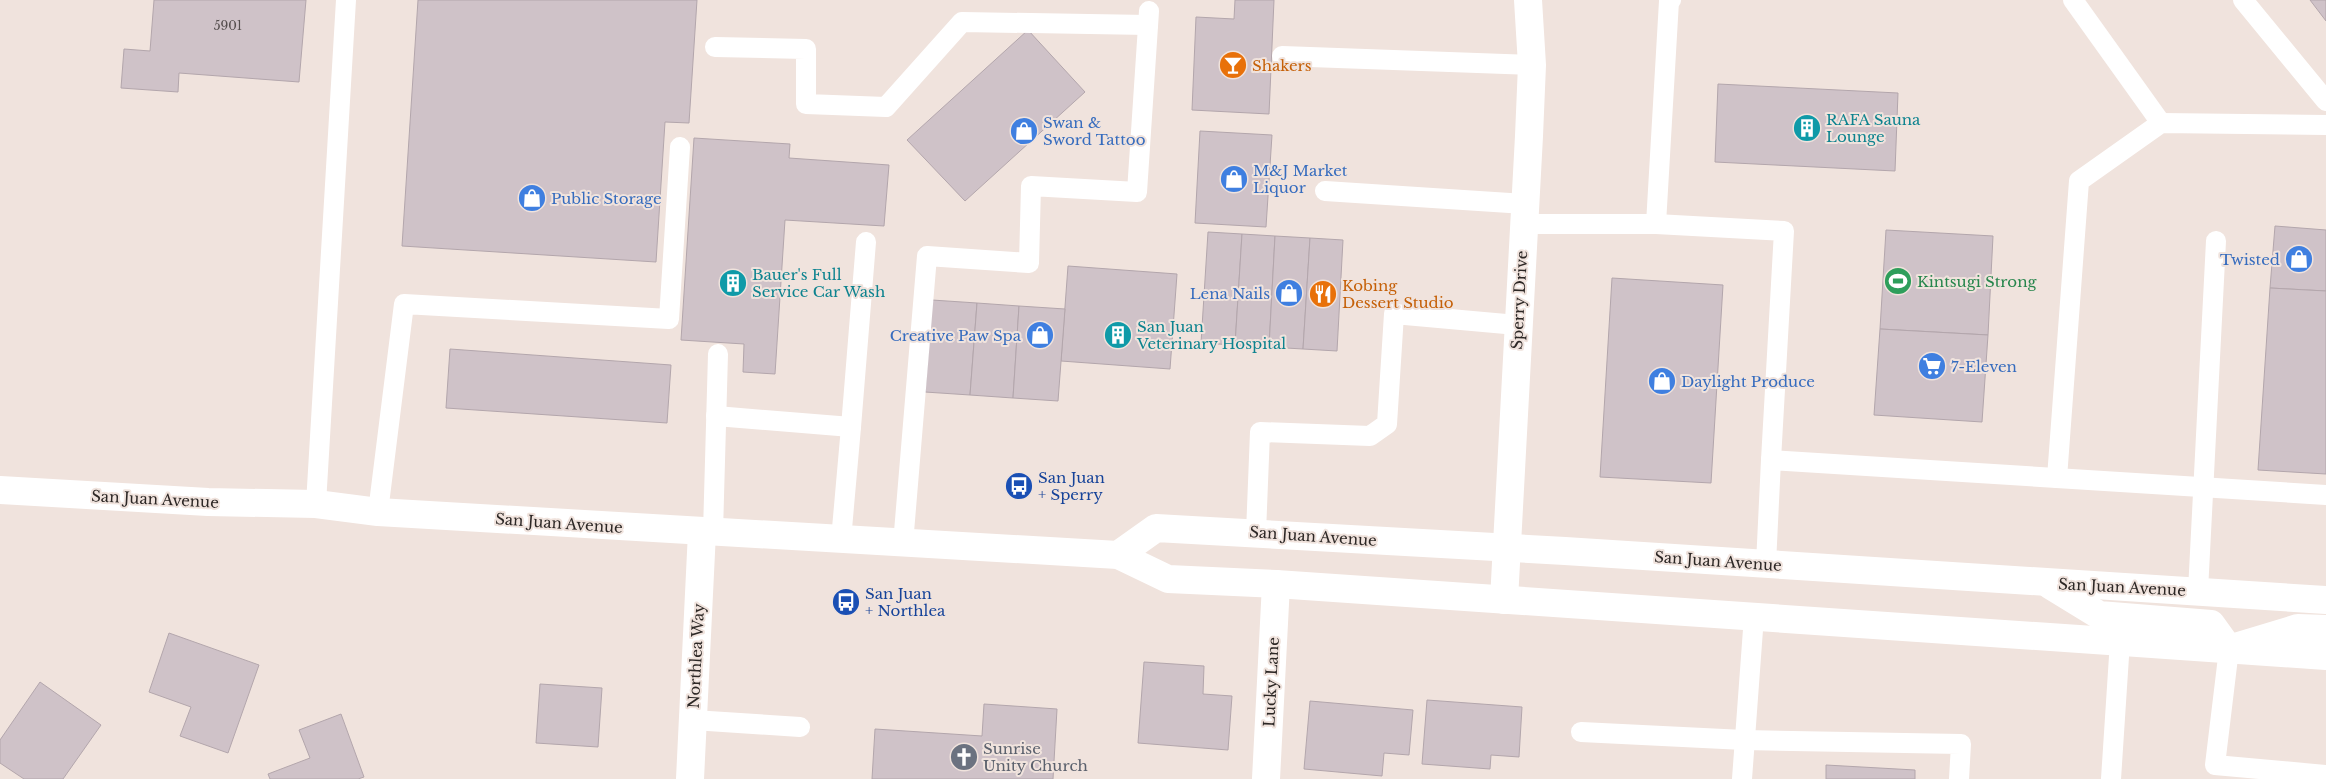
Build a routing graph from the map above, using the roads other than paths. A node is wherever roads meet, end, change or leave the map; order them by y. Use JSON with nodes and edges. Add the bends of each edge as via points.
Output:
{"nodes":[{"id":1,"x":346,"y":0,"type":"edge"},
{"id":2,"x":1528,"y":0,"type":"edge"},
{"id":3,"x":1671,"y":0,"type":"edge"},
{"id":4,"x":2072,"y":0,"type":"edge"},
{"id":5,"x":2243,"y":0,"type":"edge"},
{"id":6,"x":715,"y":47,"type":"dead end"},
{"id":7,"x":1282,"y":56,"type":"dead end"},
{"id":8,"x":1532,"y":65,"type":"junction"},
{"id":9,"x":2326,"y":101,"type":"edge"},
{"id":10,"x":2162,"y":123,"type":"junction"},
{"id":11,"x":2326,"y":125,"type":"edge"},
{"id":12,"x":680,"y":147,"type":"dead end"},
{"id":13,"x":1325,"y":191,"type":"dead end"},
{"id":14,"x":1524,"y":214,"type":"junction"},
{"id":15,"x":1656,"y":224,"type":"junction"},
{"id":16,"x":2216,"y":241,"type":"dead end"},
{"id":17,"x":866,"y":242,"type":"dead end"},
{"id":18,"x":1517,"y":325,"type":"junction"},
{"id":19,"x":718,"y":354,"type":"dead end"},
{"id":20,"x":716,"y":416,"type":"junction"},
{"id":21,"x":851,"y":427,"type":"junction"},
{"id":22,"x":1770,"y":460,"type":"junction"},
{"id":23,"x":2057,"y":478,"type":"junction"},
{"id":24,"x":2204,"y":487,"type":"junction"},
{"id":25,"x":0,"y":490,"type":"edge"},
{"id":26,"x":2326,"y":494,"type":"edge"},
{"id":27,"x":316,"y":504,"type":"junction"},
{"id":28,"x":378,"y":512,"type":"junction"},
{"id":29,"x":707,"y":532,"type":"junction"},
{"id":30,"x":1256,"y":532,"type":"junction"},
{"id":31,"x":841,"y":540,"type":"junction"},
{"id":32,"x":903,"y":544,"type":"junction"},
{"id":33,"x":1507,"y":548,"type":"junction"},
{"id":34,"x":1118,"y":555,"type":"junction"},
{"id":35,"x":1766,"y":564,"type":"junction"},
{"id":36,"x":2046,"y":583,"type":"junction"},
{"id":37,"x":1276,"y":584,"type":"junction"},
{"id":38,"x":2198,"y":591,"type":"junction"},
{"id":39,"x":1504,"y":600,"type":"junction"},
{"id":40,"x":2326,"y":600,"type":"edge"},
{"id":41,"x":1754,"y":616,"type":"junction"},
{"id":42,"x":2326,"y":629,"type":"edge"},
{"id":43,"x":2120,"y":641,"type":"junction"},
{"id":44,"x":2229,"y":648,"type":"junction"},
{"id":45,"x":2326,"y":656,"type":"edge"},
{"id":46,"x":693,"y":720,"type":"junction"},
{"id":47,"x":800,"y":727,"type":"dead end"},
{"id":48,"x":1581,"y":732,"type":"dead end"},
{"id":49,"x":1744,"y":740,"type":"junction"},
{"id":50,"x":2215,"y":772,"type":"edge"},
{"id":51,"x":2326,"y":774,"type":"edge"},
{"id":52,"x":690,"y":779,"type":"edge"},
{"id":53,"x":1266,"y":779,"type":"edge"},
{"id":54,"x":1742,"y":779,"type":"edge"},
{"id":55,"x":1959,"y":779,"type":"edge"},
{"id":56,"x":2112,"y":779,"type":"edge"}],
"edges":[{"from":1,"to":27,"type":"lane"},
{"from":2,"to":8,"type":"main road","name":"Sperry Drive"},
{"from":3,"to":15,"type":"lane"},
{"from":4,"to":10,"type":"lane"},
{"from":5,"to":9,"type":"lane"},
{"from":6,"to":32,"type":"lane","via":[[806,49],[806,104],[886,107],[962,22],[1148,18],[1138,192],[1031,186],[1029,263],[927,256]]},
{"from":7,"to":8,"type":"lane"},
{"from":8,"to":14,"type":"main road","name":"Sperry Drive"},
{"from":10,"to":11,"type":"lane"},
{"from":10,"to":23,"type":"lane","via":[[2079,181]]},
{"from":12,"to":28,"type":"lane","via":[[669,318],[404,304]]},
{"from":13,"to":14,"type":"lane"},
{"from":14,"to":15,"type":"lane"},
{"from":14,"to":18,"type":"main road","name":"Sperry Drive"},
{"from":15,"to":22,"type":"lane","via":[[1784,231]]},
{"from":16,"to":24,"type":"lane"},
{"from":17,"to":21,"type":"lane"},
{"from":18,"to":30,"type":"lane","via":[[1394,314],[1387,424],[1370,436],[1260,432]]},
{"from":18,"to":33,"type":"main road","name":"Sperry Drive"},
{"from":19,"to":20,"type":"lane"},
{"from":20,"to":21,"type":"lane"},
{"from":20,"to":29,"type":"lane"},
{"from":21,"to":31,"type":"lane"},
{"from":22,"to":23,"type":"lane"},
{"from":22,"to":35,"type":"lane"},
{"from":23,"to":24,"type":"lane"},
{"from":24,"to":26,"type":"lane"},
{"from":24,"to":38,"type":"lane"},
{"from":25,"to":27,"type":"main road","name":"San Juan Avenue","via":[[208,502]]},
{"from":27,"to":28,"type":"main road","name":"San Juan Avenue"},
{"from":28,"to":29,"type":"main road","name":"San Juan Avenue"},
{"from":29,"to":31,"type":"main road","name":"San Juan Avenue"},
{"from":29,"to":46,"type":"main road","name":"Northlea Way"},
{"from":30,"to":33,"type":"main road","name":"San Juan Avenue"},
{"from":30,"to":34,"type":"main road","name":"San Juan Avenue","via":[[1156,528]]},
{"from":31,"to":32,"type":"main road","name":"San Juan Avenue"},
{"from":32,"to":34,"type":"main road","name":"San Juan Avenue"},
{"from":33,"to":35,"type":"main road","name":"San Juan Avenue"},
{"from":33,"to":39,"type":"main road","name":"Sperry Drive"},
{"from":34,"to":37,"type":"main road","name":"San Juan Avenue","via":[[1168,579]]},
{"from":35,"to":36,"type":"main road","name":"San Juan Avenue"},
{"from":36,"to":38,"type":"main road","name":"San Juan Avenue"},
{"from":36,"to":44,"type":"main road","via":[[2099,616],[2211,624]]},
{"from":37,"to":39,"type":"main road","name":"San Juan Avenue"},
{"from":37,"to":53,"type":"main road","name":"Lucky Lane"},
{"from":38,"to":40,"type":"main road","name":"San Juan Avenue"},
{"from":39,"to":41,"type":"main road","name":"San Juan Avenue"},
{"from":41,"to":43,"type":"main road","name":"San Juan Avenue"},
{"from":41,"to":49,"type":"lane"},
{"from":42,"to":44,"type":"main road","via":[[2298,628]]},
{"from":43,"to":44,"type":"main road","name":"San Juan Avenue"},
{"from":43,"to":56,"type":"lane"},
{"from":44,"to":45,"type":"main road","name":"San Juan Avenue"},
{"from":44,"to":50,"type":"lane"},
{"from":46,"to":47,"type":"lane"},
{"from":46,"to":52,"type":"main road","name":"Northlea Way"},
{"from":48,"to":49,"type":"lane"},
{"from":49,"to":54,"type":"lane"},
{"from":49,"to":55,"type":"lane","via":[[1961,744]]},
{"from":50,"to":51,"type":"lane"}]}
